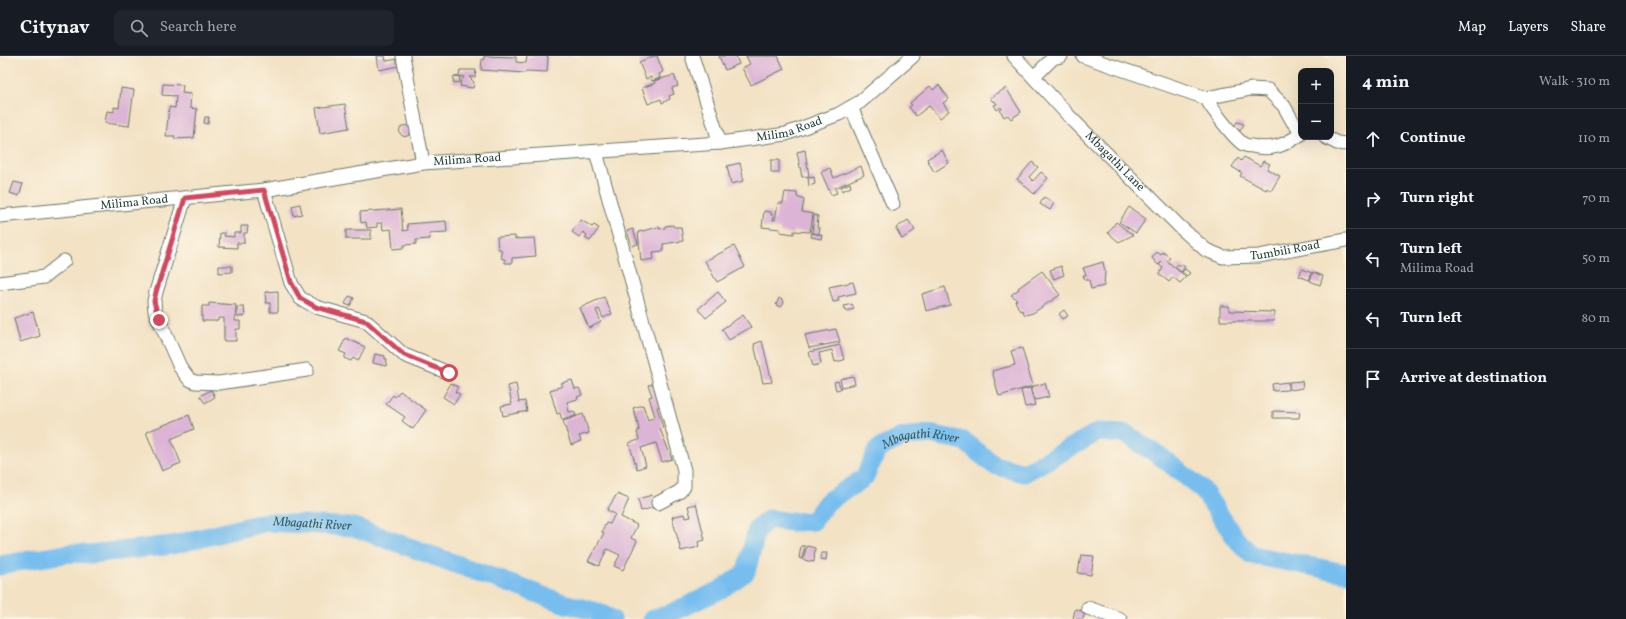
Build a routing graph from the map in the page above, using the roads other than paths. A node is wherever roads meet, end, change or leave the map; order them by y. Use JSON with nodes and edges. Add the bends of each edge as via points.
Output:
{"nodes":[{"id":1,"x":403,"y":56,"type":"edge"},
{"id":2,"x":692,"y":56,"type":"edge"},
{"id":3,"x":913,"y":56,"type":"edge"},
{"id":4,"x":1014,"y":56,"type":"edge"},
{"id":5,"x":1061,"y":56,"type":"edge"},
{"id":6,"x":1083,"y":56,"type":"edge"},
{"id":7,"x":1034,"y":78,"type":"junction"},
{"id":8,"x":1206,"y":98,"type":"junction"},
{"id":9,"x":850,"y":107,"type":"junction"},
{"id":10,"x":1298,"y":128,"type":"edge"},
{"id":11,"x":1298,"y":135,"type":"edge"},
{"id":12,"x":1331,"y":140,"type":"edge"},
{"id":13,"x":720,"y":143,"type":"junction"},
{"id":14,"x":1346,"y":144,"type":"edge"},
{"id":15,"x":596,"y":152,"type":"junction"},
{"id":16,"x":423,"y":163,"type":"junction"},
{"id":17,"x":264,"y":190,"type":"junction"},
{"id":18,"x":185,"y":198,"type":"junction"},
{"id":19,"x":893,"y":204,"type":"dead end"},
{"id":20,"x":0,"y":216,"type":"edge"},
{"id":21,"x":1346,"y":240,"type":"edge"},
{"id":22,"x":1223,"y":257,"type":"joint"},
{"id":23,"x":64,"y":261,"type":"dead end"},
{"id":24,"x":0,"y":282,"type":"edge"},
{"id":25,"x":307,"y":370,"type":"dead end"},
{"id":26,"x":449,"y":373,"type":"dead end"},
{"id":27,"x":658,"y":503,"type":"dead end"},
{"id":28,"x":1088,"y":608,"type":"dead end"},
{"id":29,"x":1120,"y":619,"type":"edge"}],
"edges":[{"from":1,"to":16,"type":"street"},
{"from":2,"to":13,"type":"street"},
{"from":3,"to":9,"type":"street","name":"Milima Road","via":[[860,102]]},
{"from":4,"to":7,"type":"street","name":"Mbagathi Lane"},
{"from":5,"to":7,"type":"street","via":[[1054,58]]},
{"from":6,"to":8,"type":"street"},
{"from":7,"to":22,"type":"street","name":"Mbagathi Lane","via":[[1181,228],[1206,250]]},
{"from":8,"to":10,"type":"street","via":[[1250,89],[1268,90],[1284,106]]},
{"from":8,"to":11,"type":"street","via":[[1212,109],[1244,144],[1260,148],[1278,148]]},
{"from":9,"to":13,"type":"street","name":"Milima Road","via":[[786,134]]},
{"from":9,"to":19,"type":"street"},
{"from":12,"to":14,"type":"street"},
{"from":13,"to":15,"type":"street","name":"Milima Road"},
{"from":15,"to":16,"type":"street","name":"Milima Road"},
{"from":15,"to":27,"type":"street","via":[[684,470],[684,487]]},
{"from":16,"to":17,"type":"street","name":"Milima Road"},
{"from":17,"to":18,"type":"street","name":"Milima Road"},
{"from":17,"to":26,"type":"street","via":[[291,282],[300,298],[316,307],[366,321],[404,355]]},
{"from":18,"to":20,"type":"street","name":"Milima Road"},
{"from":18,"to":25,"type":"street","via":[[154,301],[159,320],[180,367],[189,379],[195,382],[220,383]]},
{"from":21,"to":22,"type":"street","name":"Tumbili Road","via":[[1259,256]]},
{"from":23,"to":24,"type":"street","via":[[44,277]]},
{"from":28,"to":29,"type":"street"}]}
